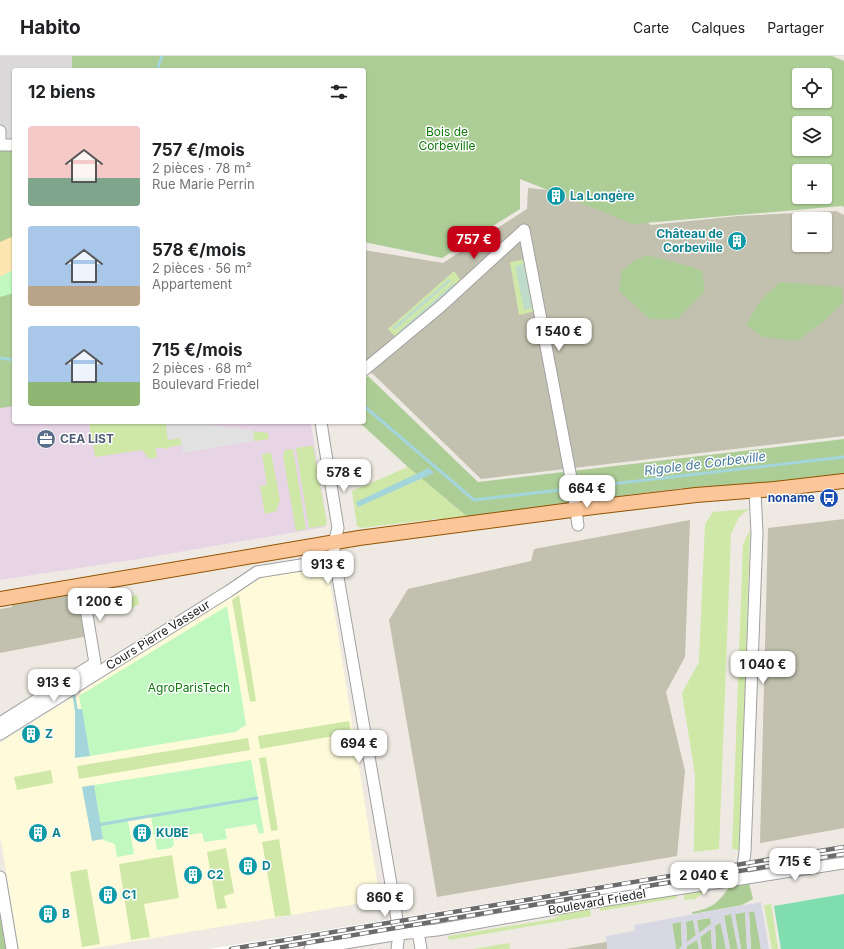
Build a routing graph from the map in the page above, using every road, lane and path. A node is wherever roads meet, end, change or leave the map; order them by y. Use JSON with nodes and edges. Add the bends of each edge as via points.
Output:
{"nodes":[{"id":1,"x":0,"y":131,"type":"edge"},
{"id":2,"x":0,"y":145,"type":"edge"},
{"id":3,"x":12,"y":145,"type":"edge"},
{"id":4,"x":366,"y":368,"type":"edge"},
{"id":5,"x":322,"y":424,"type":"edge"},
{"id":6,"x":844,"y":481,"type":"edge"},
{"id":7,"x":755,"y":491,"type":"junction"},
{"id":8,"x":576,"y":509,"type":"junction"},
{"id":9,"x":578,"y":525,"type":"dead end"},
{"id":10,"x":334,"y":543,"type":"junction"},
{"id":11,"x":326,"y":562,"type":"dead end"},
{"id":12,"x":82,"y":586,"type":"junction"},
{"id":13,"x":0,"y":599,"type":"edge"},
{"id":14,"x":0,"y":723,"type":"edge"},
{"id":15,"x":0,"y":734,"type":"edge"},
{"id":16,"x":844,"y":863,"type":"edge"},
{"id":17,"x":0,"y":877,"type":"edge"},
{"id":18,"x":741,"y":880,"type":"junction"},
{"id":19,"x":418,"y":932,"type":"junction"},
{"id":20,"x":399,"y":934,"type":"junction"},
{"id":21,"x":12,"y":949,"type":"edge"},
{"id":22,"x":310,"y":949,"type":"edge"},
{"id":23,"x":398,"y":949,"type":"edge"},
{"id":24,"x":421,"y":949,"type":"edge"}],
"edges":[{"from":1,"to":2,"type":"street"},
{"from":2,"to":3,"type":"street"},
{"from":4,"to":8,"type":"street","via":[[440,307],[524,230]]},
{"from":5,"to":10,"type":"street","via":[[338,528]]},
{"from":6,"to":7,"type":"main road"},
{"from":7,"to":8,"type":"main road"},
{"from":7,"to":18,"type":"street","via":[[756,549],[745,852]]},
{"from":8,"to":9,"type":"street"},
{"from":8,"to":10,"type":"main road"},
{"from":10,"to":12,"type":"main road"},
{"from":10,"to":20,"type":"street"},
{"from":11,"to":15,"type":"street","name":"Cours Pierre Vasseur","via":[[257,572]]},
{"from":12,"to":13,"type":"main road"},
{"from":12,"to":14,"type":"street","via":[[95,663]]},
{"from":16,"to":18,"type":"street","name":"Boulevard Friedel"},
{"from":17,"to":21,"type":"street"},
{"from":18,"to":19,"type":"street","name":"Boulevard Friedel"},
{"from":19,"to":20,"type":"street","name":"Boulevard Friedel"},
{"from":19,"to":24,"type":"street"},
{"from":20,"to":22,"type":"street","name":"Boulevard Friedel"},
{"from":20,"to":23,"type":"street"}]}
